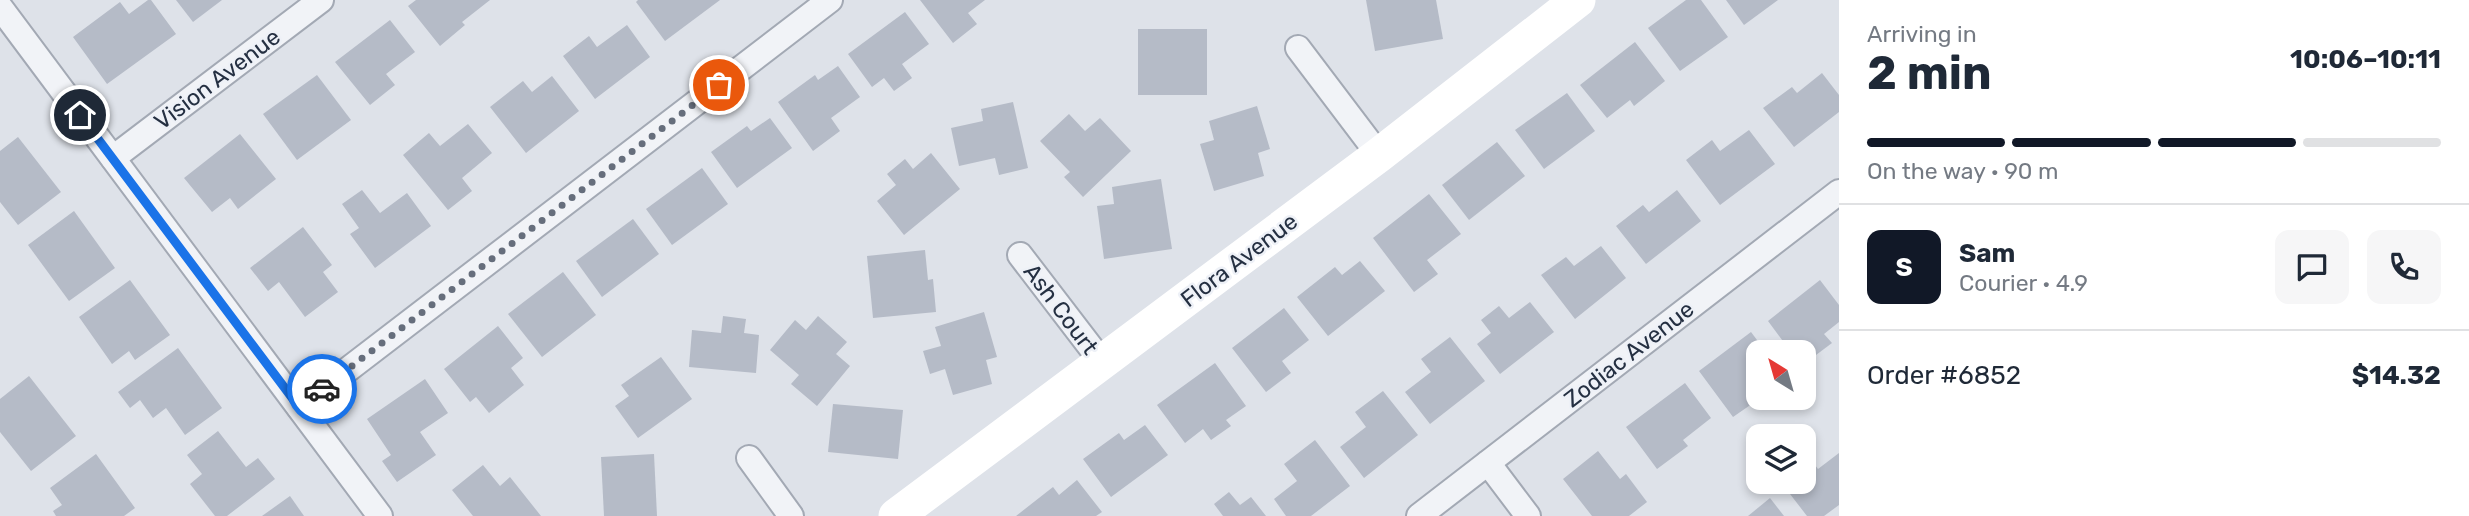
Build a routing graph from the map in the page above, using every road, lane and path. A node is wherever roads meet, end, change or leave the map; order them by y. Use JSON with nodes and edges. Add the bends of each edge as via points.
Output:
{"nodes":[{"id":1,"x":321,"y":0,"type":"edge"},
{"id":2,"x":830,"y":0,"type":"edge"},
{"id":3,"x":1578,"y":0,"type":"edge"},
{"id":4,"x":0,"y":7,"type":"edge"},
{"id":5,"x":1298,"y":48,"type":"dead end"},
{"id":6,"x":1379,"y":156,"type":"junction"},
{"id":7,"x":113,"y":158,"type":"junction"},
{"id":8,"x":1839,"y":192,"type":"edge"},
{"id":9,"x":1020,"y":256,"type":"dead end"},
{"id":10,"x":1102,"y":362,"type":"junction"},
{"id":11,"x":299,"y":407,"type":"junction"},
{"id":12,"x":749,"y":458,"type":"dead end"},
{"id":13,"x":1488,"y":463,"type":"junction"},
{"id":14,"x":380,"y":516,"type":"edge"},
{"id":15,"x":791,"y":516,"type":"edge"},
{"id":16,"x":896,"y":516,"type":"edge"},
{"id":17,"x":1419,"y":516,"type":"edge"},
{"id":18,"x":1528,"y":516,"type":"edge"}],
"edges":[{"from":1,"to":7,"type":"street","name":"Vision Avenue"},
{"from":2,"to":11,"type":"street"},
{"from":3,"to":6,"type":"street","name":"Flora Avenue"},
{"from":4,"to":7,"type":"street"},
{"from":5,"to":6,"type":"street"},
{"from":6,"to":10,"type":"street","name":"Flora Avenue"},
{"from":7,"to":11,"type":"street"},
{"from":8,"to":13,"type":"street","name":"Zodiac Avenue"},
{"from":9,"to":10,"type":"street","name":"Ash Court"},
{"from":10,"to":16,"type":"street","name":"Flora Avenue"},
{"from":11,"to":14,"type":"street"},
{"from":12,"to":15,"type":"street"},
{"from":13,"to":17,"type":"street","name":"Zodiac Avenue"},
{"from":13,"to":18,"type":"street"}]}
